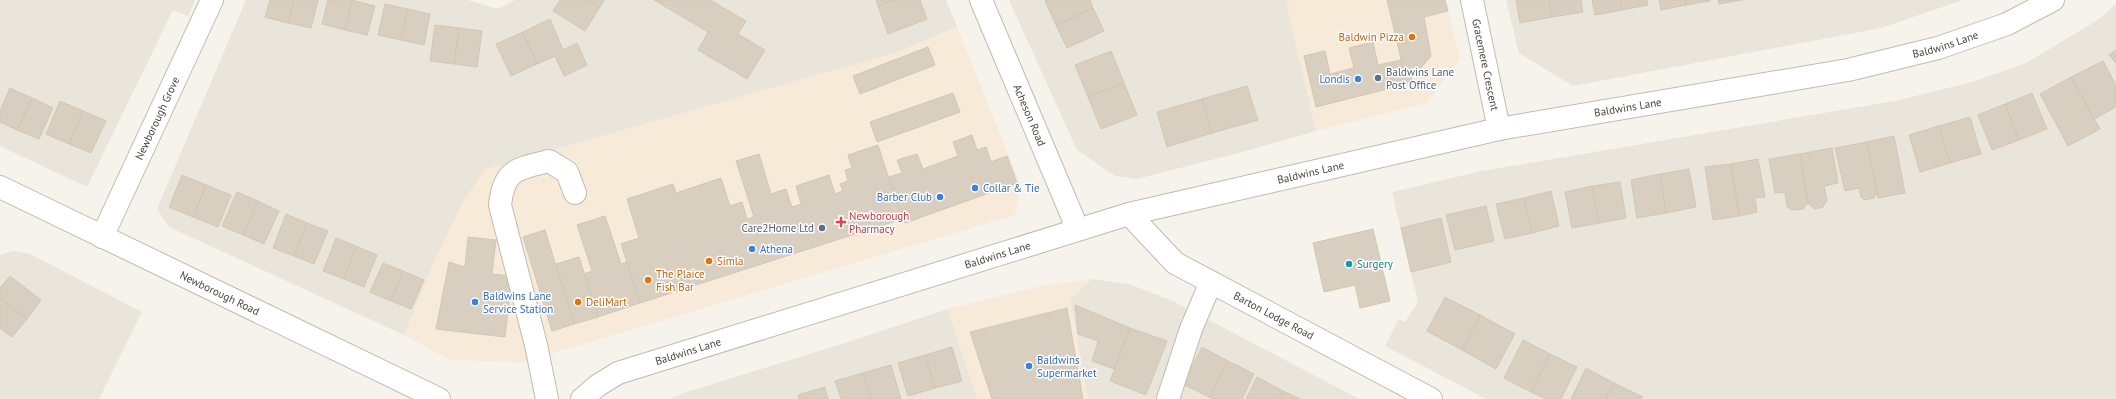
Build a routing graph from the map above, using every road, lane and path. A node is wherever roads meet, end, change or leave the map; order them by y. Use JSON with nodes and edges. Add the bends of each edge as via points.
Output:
{"nodes":[{"id":1,"x":212,"y":0,"type":"edge"},
{"id":2,"x":981,"y":0,"type":"edge"},
{"id":3,"x":1472,"y":0,"type":"edge"},
{"id":4,"x":2053,"y":0,"type":"edge"},
{"id":5,"x":1499,"y":128,"type":"junction"},
{"id":6,"x":0,"y":187,"type":"edge"},
{"id":7,"x":575,"y":193,"type":"dead end"},
{"id":8,"x":1129,"y":214,"type":"junction"},
{"id":9,"x":1075,"y":230,"type":"junction"},
{"id":10,"x":102,"y":237,"type":"junction"},
{"id":11,"x":1211,"y":282,"type":"junction"},
{"id":12,"x":440,"y":399,"type":"edge"},
{"id":13,"x":547,"y":399,"type":"edge"},
{"id":14,"x":582,"y":399,"type":"edge"},
{"id":15,"x":1168,"y":399,"type":"edge"},
{"id":16,"x":1431,"y":399,"type":"edge"}],
"edges":[{"from":1,"to":10,"type":"street","name":"Newborough Grove"},
{"from":2,"to":9,"type":"street","name":"Acheson Road","via":[[1073,218]]},
{"from":3,"to":5,"type":"street","name":"Gracemere Crescent"},
{"from":4,"to":5,"type":"street","name":"Baldwins Lane","via":[[2007,24],[1945,46],[1848,70]]},
{"from":5,"to":8,"type":"street","name":"Baldwins Lane"},
{"from":6,"to":10,"type":"street","name":"Newborough Road"},
{"from":7,"to":13,"type":"street","via":[[567,172],[548,161],[523,168],[508,177],[502,190],[500,205],[536,345]]},
{"from":8,"to":9,"type":"street","name":"Baldwins Lane"},
{"from":8,"to":11,"type":"street","name":"Barton Lodge Road","via":[[1176,262]]},
{"from":9,"to":14,"type":"street","name":"Baldwins Lane","via":[[618,373]]},
{"from":10,"to":12,"type":"street","name":"Newborough Road"},
{"from":11,"to":15,"type":"street","via":[[1191,329]]},
{"from":11,"to":16,"type":"street","name":"Barton Lodge Road"}]}
